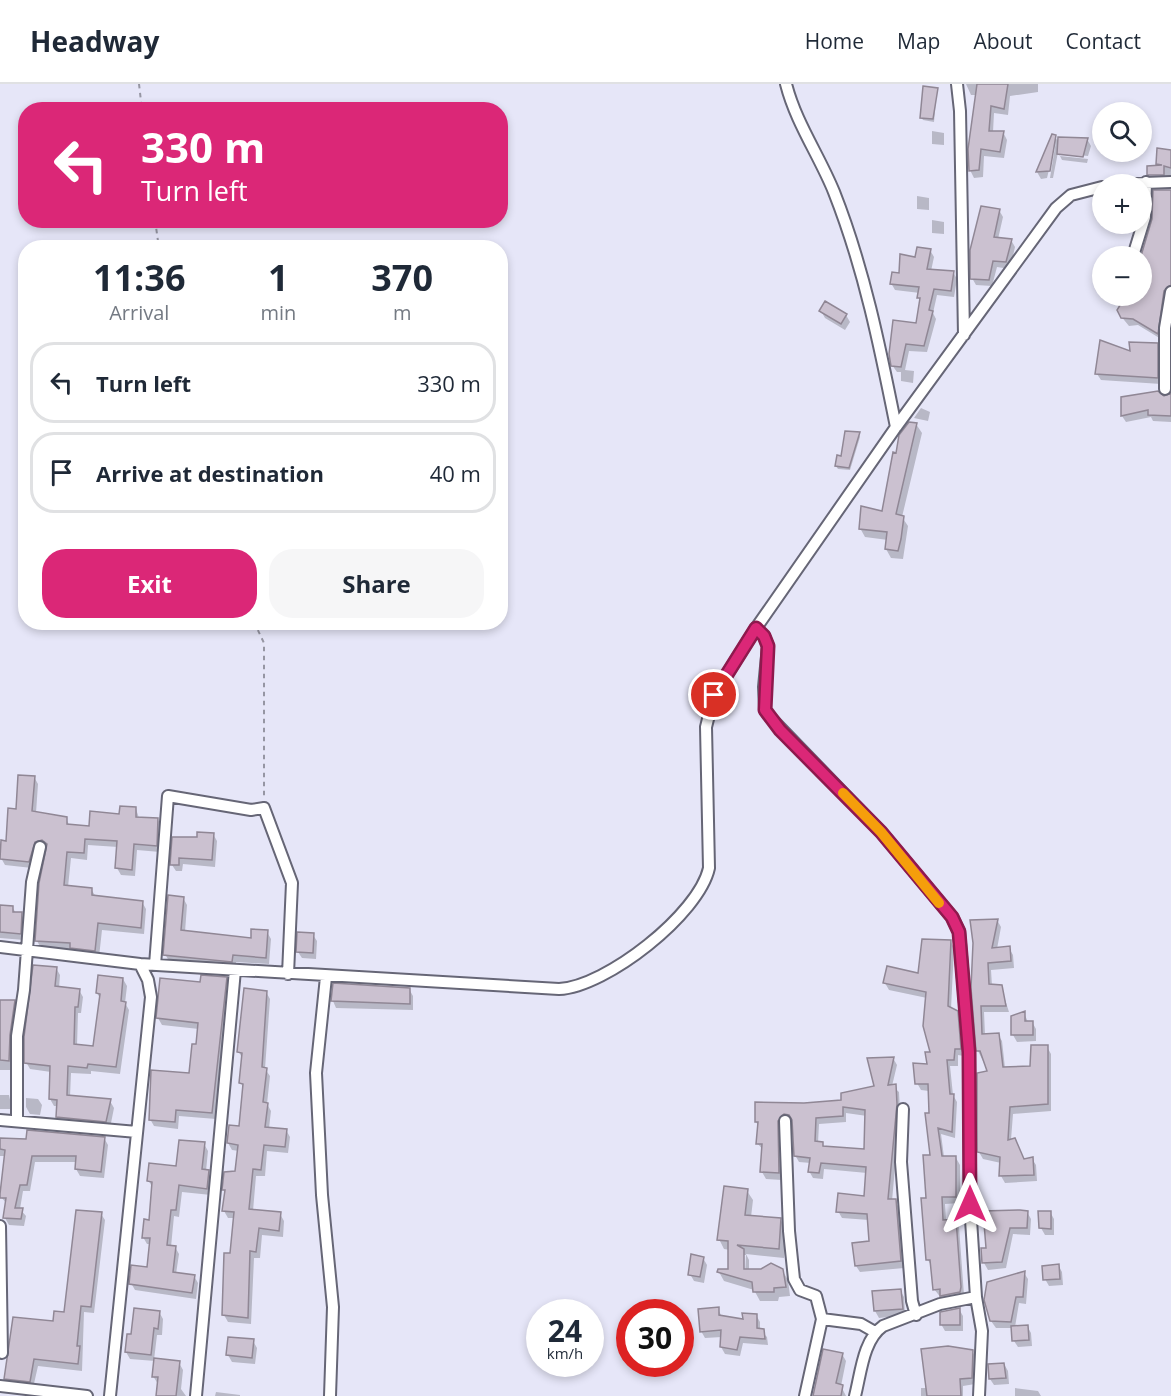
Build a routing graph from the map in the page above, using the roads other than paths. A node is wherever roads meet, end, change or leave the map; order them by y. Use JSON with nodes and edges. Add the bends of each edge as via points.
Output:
{"nodes":[{"id":1,"x":786,"y":84,"type":"edge"},
{"id":2,"x":957,"y":84,"type":"edge"},
{"id":3,"x":1152,"y":182,"type":"edge"},
{"id":4,"x":1171,"y":182,"type":"edge"},
{"id":5,"x":1092,"y":190,"type":"edge"},
{"id":6,"x":1171,"y":292,"type":"edge"},
{"id":7,"x":964,"y":335,"type":"junction"},
{"id":8,"x":1165,"y":389,"type":"dead end"},
{"id":9,"x":897,"y":427,"type":"junction"},
{"id":10,"x":756,"y":628,"type":"junction"},
{"id":11,"x":40,"y":847,"type":"dead end"},
{"id":12,"x":0,"y":947,"type":"edge"},
{"id":13,"x":26,"y":950,"type":"junction"},
{"id":14,"x":140,"y":964,"type":"junction"},
{"id":15,"x":154,"y":965,"type":"junction"},
{"id":16,"x":235,"y":970,"type":"junction"},
{"id":17,"x":286,"y":974,"type":"junction"},
{"id":18,"x":326,"y":977,"type":"junction"},
{"id":19,"x":903,"y":1109,"type":"dead end"},
{"id":20,"x":0,"y":1120,"type":"edge"},
{"id":21,"x":17,"y":1120,"type":"junction"},
{"id":22,"x":785,"y":1121,"type":"dead end"},
{"id":23,"x":137,"y":1132,"type":"junction"},
{"id":24,"x":0,"y":1226,"type":"edge"},
{"id":25,"x":976,"y":1297,"type":"junction"},
{"id":26,"x":916,"y":1315,"type":"junction"},
{"id":27,"x":822,"y":1319,"type":"junction"},
{"id":28,"x":875,"y":1332,"type":"junction"},
{"id":29,"x":2,"y":1353,"type":"dead end"},
{"id":30,"x":0,"y":1386,"type":"edge"},
{"id":31,"x":87,"y":1396,"type":"edge"},
{"id":32,"x":110,"y":1396,"type":"edge"},
{"id":33,"x":195,"y":1396,"type":"edge"},
{"id":34,"x":330,"y":1396,"type":"edge"},
{"id":35,"x":805,"y":1396,"type":"edge"},
{"id":36,"x":855,"y":1396,"type":"edge"},
{"id":37,"x":979,"y":1396,"type":"edge"}],
"edges":[{"from":1,"to":9,"type":"street","via":[[800,126],[833,190],[855,253]]},
{"from":2,"to":7,"type":"street"},
{"from":3,"to":4,"type":"street"},
{"from":5,"to":7,"type":"street","via":[[1071,195],[1056,208]]},
{"from":6,"to":8,"type":"street","via":[[1165,328]]},
{"from":7,"to":9,"type":"street"},
{"from":9,"to":10,"type":"street"},
{"from":10,"to":18,"type":"street","via":[[708,711],[706,880],[686,909],[646,944],[605,974],[568,989]]},
{"from":10,"to":25,"type":"street","via":[[768,646],[765,710],[881,832],[952,917],[959,932],[969,1052],[970,1204]]},
{"from":11,"to":13,"type":"street","via":[[32,882]]},
{"from":12,"to":13,"type":"street"},
{"from":13,"to":14,"type":"street"},
{"from":13,"to":21,"type":"street","via":[[16,1050]]},
{"from":14,"to":15,"type":"street"},
{"from":14,"to":23,"type":"street","via":[[151,998]]},
{"from":15,"to":16,"type":"street"},
{"from":15,"to":17,"type":"street","via":[[168,796],[258,809],[292,883]]},
{"from":16,"to":17,"type":"street"},
{"from":16,"to":33,"type":"street"},
{"from":17,"to":18,"type":"street"},
{"from":18,"to":34,"type":"street","via":[[316,1073],[333,1307]]},
{"from":19,"to":26,"type":"street","via":[[902,1162]]},
{"from":20,"to":21,"type":"street"},
{"from":21,"to":23,"type":"street"},
{"from":22,"to":27,"type":"street","via":[[794,1279],[800,1290],[816,1296]]},
{"from":23,"to":32,"type":"street"},
{"from":24,"to":29,"type":"street"},
{"from":25,"to":26,"type":"street","via":[[940,1304]]},
{"from":25,"to":37,"type":"street","via":[[982,1331]]},
{"from":26,"to":28,"type":"street"},
{"from":27,"to":28,"type":"street","via":[[861,1324]]},
{"from":27,"to":35,"type":"street"},
{"from":28,"to":36,"type":"street"},
{"from":30,"to":31,"type":"street"}]}
